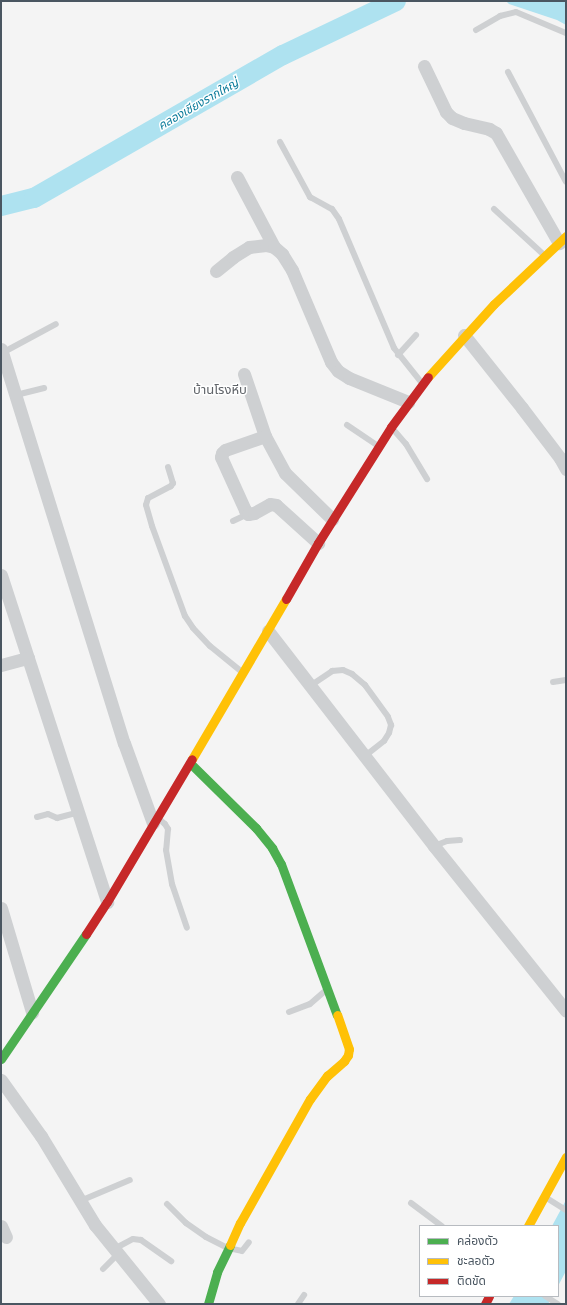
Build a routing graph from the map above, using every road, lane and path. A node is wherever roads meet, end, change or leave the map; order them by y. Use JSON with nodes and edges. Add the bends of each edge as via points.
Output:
{"nodes":[{"id":1,"x":476,"y":30,"type":"dead end"},
{"id":2,"x":566,"y":33,"type":"edge"},
{"id":3,"x":424,"y":66,"type":"dead end"},
{"id":4,"x":508,"y":72,"type":"dead end"},
{"id":5,"x":280,"y":142,"type":"dead end"},
{"id":6,"x":237,"y":177,"type":"dead end"},
{"id":7,"x":566,"y":182,"type":"edge"},
{"id":8,"x":494,"y":210,"type":"dead end"},
{"id":9,"x":562,"y":240,"type":"edge"},
{"id":10,"x":274,"y":247,"type":"junction"},
{"id":11,"x":545,"y":256,"type":"junction"},
{"id":12,"x":216,"y":272,"type":"dead end"},
{"id":13,"x":56,"y":324,"type":"dead end"},
{"id":14,"x":416,"y":335,"type":"dead end"},
{"id":15,"x":464,"y":335,"type":"junction"},
{"id":16,"x":2,"y":351,"type":"edge"},
{"id":17,"x":398,"y":355,"type":"junction"},
{"id":18,"x":244,"y":374,"type":"dead end"},
{"id":19,"x":422,"y":383,"type":"junction"},
{"id":20,"x":44,"y":388,"type":"dead end"},
{"id":21,"x":16,"y":395,"type":"junction"},
{"id":22,"x":408,"y":402,"type":"junction"},
{"id":23,"x":347,"y":425,"type":"dead end"},
{"id":24,"x":391,"y":427,"type":"junction"},
{"id":25,"x":265,"y":436,"type":"junction"},
{"id":26,"x":378,"y":446,"type":"junction"},
{"id":27,"x":168,"y":467,"type":"dead end"},
{"id":28,"x":566,"y":469,"type":"edge"},
{"id":29,"x":427,"y":479,"type":"dead end"},
{"id":30,"x":248,"y":514,"type":"junction"},
{"id":31,"x":332,"y":519,"type":"junction"},
{"id":32,"x":233,"y":521,"type":"dead end"},
{"id":33,"x":318,"y":543,"type":"junction"},
{"id":34,"x":1,"y":575,"type":"edge"},
{"id":35,"x":268,"y":631,"type":"junction"},
{"id":36,"x":28,"y":658,"type":"junction"},
{"id":37,"x":1,"y":666,"type":"edge"},
{"id":38,"x":243,"y":673,"type":"junction"},
{"id":39,"x":566,"y":680,"type":"edge"},
{"id":40,"x":553,"y":682,"type":"dead end"},
{"id":41,"x":310,"y":686,"type":"junction"},
{"id":42,"x":365,"y":756,"type":"junction"},
{"id":43,"x":190,"y":763,"type":"junction"},
{"id":44,"x":79,"y":812,"type":"junction"},
{"id":45,"x":37,"y":817,"type":"dead end"},
{"id":46,"x":155,"y":820,"type":"junction"},
{"id":47,"x":460,"y":840,"type":"dead end"},
{"id":48,"x":434,"y":846,"type":"junction"},
{"id":49,"x":107,"y":902,"type":"junction"},
{"id":50,"x":1,"y":908,"type":"edge"},
{"id":51,"x":187,"y":928,"type":"dead end"},
{"id":52,"x":327,"y":989,"type":"junction"},
{"id":53,"x":566,"y":1011,"type":"edge"},
{"id":54,"x":32,"y":1012,"type":"junction"},
{"id":55,"x":290,"y":1012,"type":"dead end"},
{"id":56,"x":1,"y":1059,"type":"edge"},
{"id":57,"x":1,"y":1080,"type":"edge"},
{"id":58,"x":566,"y":1157,"type":"edge"},
{"id":59,"x":130,"y":1180,"type":"dead end"},
{"id":60,"x":545,"y":1197,"type":"junction"},
{"id":61,"x":80,"y":1201,"type":"junction"},
{"id":62,"x":411,"y":1203,"type":"dead end"},
{"id":63,"x":167,"y":1204,"type":"dead end"},
{"id":64,"x":566,"y":1210,"type":"edge"},
{"id":65,"x":441,"y":1225,"type":"edge"},
{"id":66,"x":529,"y":1225,"type":"edge"},
{"id":67,"x":249,"y":1242,"type":"dead end"},
{"id":68,"x":228,"y":1248,"type":"junction"},
{"id":69,"x":116,"y":1252,"type":"junction"},
{"id":70,"x":171,"y":1260,"type":"dead end"},
{"id":71,"x":103,"y":1269,"type":"dead end"},
{"id":72,"x":304,"y":1295,"type":"dead end"},
{"id":73,"x":547,"y":1297,"type":"edge"},
{"id":74,"x":159,"y":1304,"type":"edge"},
{"id":75,"x":208,"y":1304,"type":"edge"},
{"id":76,"x":298,"y":1304,"type":"edge"},
{"id":77,"x":558,"y":1304,"type":"edge"}],
"edges":[{"from":1,"to":2,"type":"lane","via":[[500,16],[516,12]]},
{"from":3,"to":9,"type":"street","via":[[449,115],[496,133]]},
{"from":4,"to":7,"type":"lane"},
{"from":5,"to":17,"type":"lane","via":[[310,197],[332,209],[339,219]]},
{"from":6,"to":10,"type":"street"},
{"from":8,"to":11,"type":"lane"},
{"from":9,"to":11,"type":"street"},
{"from":10,"to":12,"type":"street","via":[[249,247]]},
{"from":10,"to":22,"type":"street","via":[[292,270],[338,371]]},
{"from":11,"to":15,"type":"street"},
{"from":13,"to":16,"type":"lane"},
{"from":14,"to":17,"type":"lane"},
{"from":15,"to":19,"type":"street"},
{"from":15,"to":28,"type":"street","via":[[527,414]]},
{"from":16,"to":21,"type":"street"},
{"from":17,"to":19,"type":"lane"},
{"from":18,"to":25,"type":"street"},
{"from":19,"to":22,"type":"street"},
{"from":20,"to":21,"type":"lane"},
{"from":21,"to":46,"type":"street","via":[[124,742]]},
{"from":22,"to":24,"type":"street"},
{"from":23,"to":26,"type":"lane"},
{"from":24,"to":26,"type":"street"},
{"from":24,"to":29,"type":"lane","via":[[406,444]]},
{"from":25,"to":30,"type":"street","via":[[225,450],[221,457]]},
{"from":25,"to":31,"type":"street","via":[[285,473]]},
{"from":26,"to":31,"type":"street"},
{"from":27,"to":38,"type":"lane","via":[[173,483],[148,498],[146,505],[152,526],[185,616],[192,628]]},
{"from":30,"to":32,"type":"lane"},
{"from":30,"to":33,"type":"street","via":[[270,504],[276,505]]},
{"from":31,"to":33,"type":"street"},
{"from":33,"to":35,"type":"street"},
{"from":34,"to":36,"type":"street"},
{"from":35,"to":38,"type":"street"},
{"from":35,"to":41,"type":"street"},
{"from":36,"to":37,"type":"street"},
{"from":36,"to":44,"type":"street"},
{"from":38,"to":43,"type":"street"},
{"from":39,"to":40,"type":"lane"},
{"from":41,"to":42,"type":"street"},
{"from":41,"to":42,"type":"lane","via":[[332,671],[343,670],[365,685],[391,725],[384,741]]},
{"from":42,"to":48,"type":"street"},
{"from":43,"to":46,"type":"street"},
{"from":43,"to":52,"type":"street","via":[[256,828],[272,848],[281,864]]},
{"from":44,"to":45,"type":"lane","via":[[62,818],[48,814]]},
{"from":44,"to":49,"type":"street"},
{"from":46,"to":49,"type":"street"},
{"from":46,"to":51,"type":"lane","via":[[166,824],[168,829],[166,850],[172,884]]},
{"from":47,"to":48,"type":"lane","via":[[446,841]]},
{"from":48,"to":53,"type":"street"},
{"from":49,"to":54,"type":"street"},
{"from":50,"to":54,"type":"street"},
{"from":52,"to":55,"type":"lane","via":[[310,1004]]},
{"from":52,"to":68,"type":"street","via":[[345,1034],[348,1055],[327,1076],[310,1099]]},
{"from":54,"to":56,"type":"street"},
{"from":57,"to":61,"type":"street","via":[[41,1136]]},
{"from":58,"to":60,"type":"street"},
{"from":59,"to":61,"type":"lane"},
{"from":60,"to":64,"type":"lane"},
{"from":60,"to":66,"type":"street"},
{"from":61,"to":69,"type":"street"},
{"from":62,"to":65,"type":"lane"},
{"from":63,"to":68,"type":"lane","via":[[186,1223]]},
{"from":67,"to":68,"type":"lane","via":[[242,1251]]},
{"from":68,"to":75,"type":"street","via":[[217,1272]]},
{"from":69,"to":70,"type":"lane","via":[[133,1239],[141,1240]]},
{"from":69,"to":71,"type":"lane"},
{"from":69,"to":74,"type":"street"},
{"from":72,"to":76,"type":"lane"},
{"from":73,"to":77,"type":"lane"}]}
